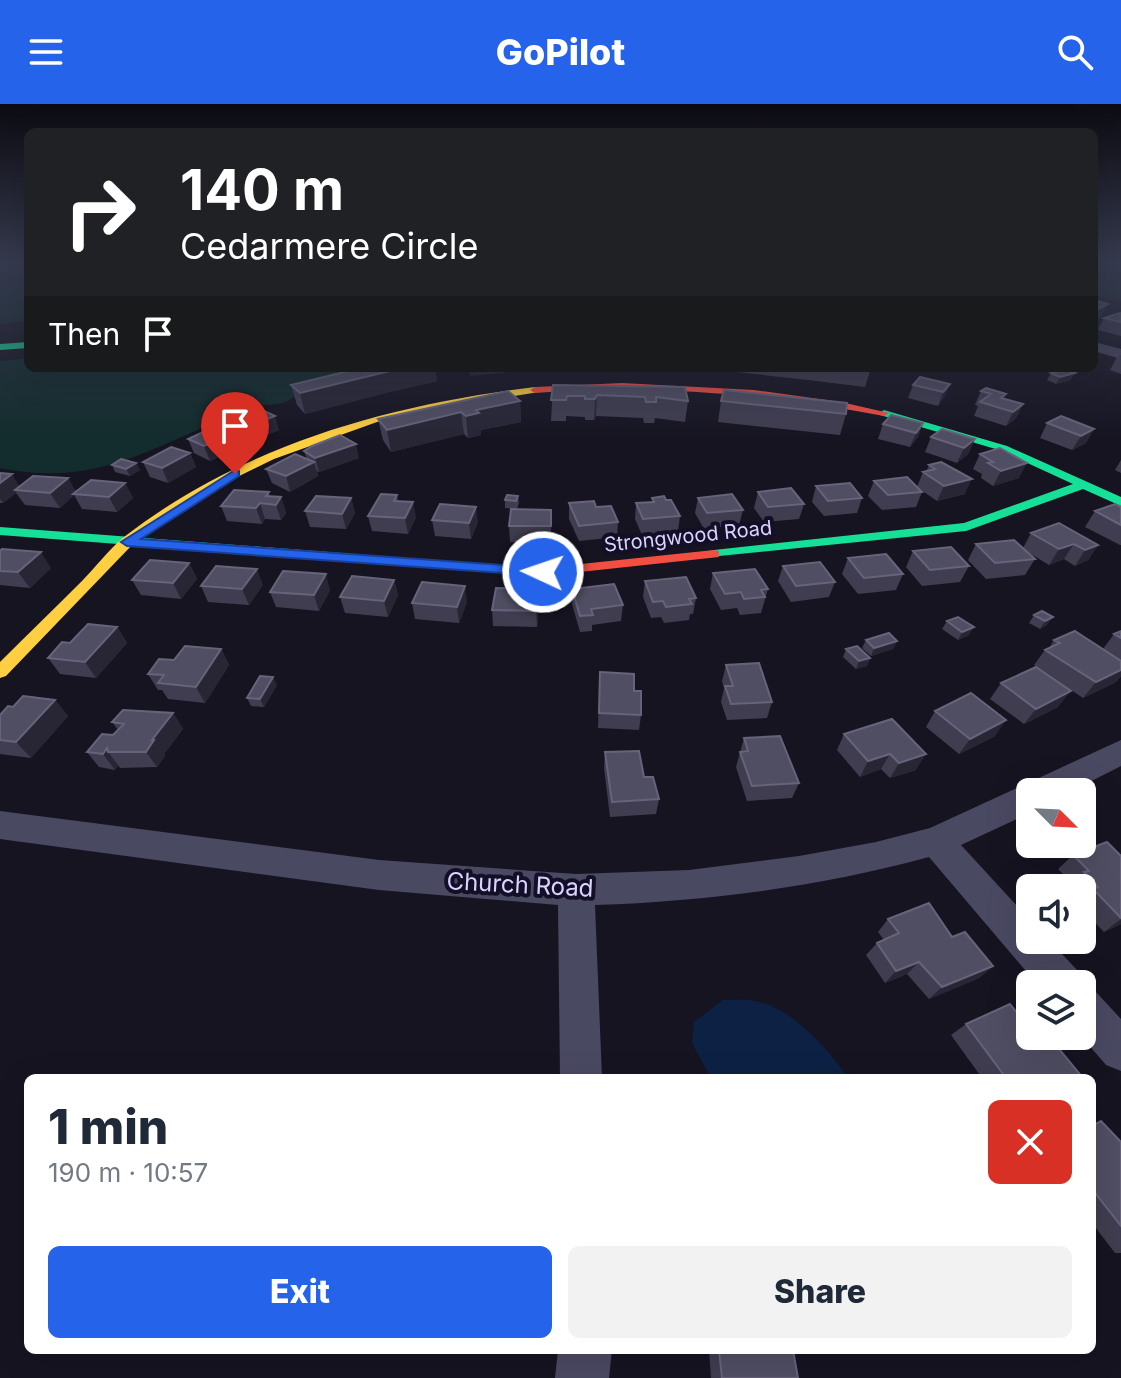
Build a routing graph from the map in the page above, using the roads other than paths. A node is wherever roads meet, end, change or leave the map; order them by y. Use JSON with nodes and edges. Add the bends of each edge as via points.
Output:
{"nodes":[{"id":1,"x":24,"y":328,"type":"edge"},
{"id":2,"x":0,"y":331,"type":"edge"},
{"id":3,"x":24,"y":345,"type":"edge"},
{"id":4,"x":0,"y":347,"type":"edge"},
{"id":5,"x":1098,"y":347,"type":"edge"},
{"id":6,"x":1121,"y":354,"type":"edge"},
{"id":7,"x":1085,"y":484,"type":"junction"},
{"id":8,"x":1121,"y":502,"type":"edge"},
{"id":9,"x":0,"y":531,"type":"edge"},
{"id":10,"x":127,"y":542,"type":"junction"},
{"id":11,"x":0,"y":672,"type":"edge"},
{"id":12,"x":1121,"y":752,"type":"edge"},
{"id":13,"x":1069,"y":778,"type":"edge"},
{"id":14,"x":1016,"y":804,"type":"edge"},
{"id":15,"x":0,"y":825,"type":"edge"},
{"id":16,"x":936,"y":841,"type":"junction"},
{"id":17,"x":576,"y":890,"type":"junction"},
{"id":18,"x":1051,"y":970,"type":"edge"},
{"id":19,"x":1096,"y":1022,"type":"edge"},
{"id":20,"x":1121,"y":1050,"type":"edge"},
{"id":21,"x":581,"y":1074,"type":"edge"},
{"id":22,"x":585,"y":1354,"type":"edge"},
{"id":23,"x":582,"y":1378,"type":"edge"}],
"edges":[{"from":1,"to":2,"type":"main road"},
{"from":3,"to":4,"type":"main road"},
{"from":5,"to":6,"type":"street"},
{"from":7,"to":8,"type":"main road"},
{"from":7,"to":10,"type":"main road","name":"Strongwood Road","via":[[990,521],[951,530],[543,572]]},
{"from":7,"to":10,"type":"main road","via":[[1001,447],[857,407],[723,391],[547,387],[442,401],[331,431],[215,484]]},
{"from":9,"to":10,"type":"main road","name":"Strongwood Road"},
{"from":10,"to":11,"type":"main road"},
{"from":12,"to":13,"type":"street"},
{"from":14,"to":16,"type":"street","name":"Church Road"},
{"from":15,"to":17,"type":"street","name":"Church Road","via":[[379,875]]},
{"from":16,"to":17,"type":"street","name":"Church Road","via":[[799,871],[689,886]]},
{"from":16,"to":18,"type":"street"},
{"from":17,"to":21,"type":"street"},
{"from":19,"to":20,"type":"street"},
{"from":22,"to":23,"type":"street"}]}
